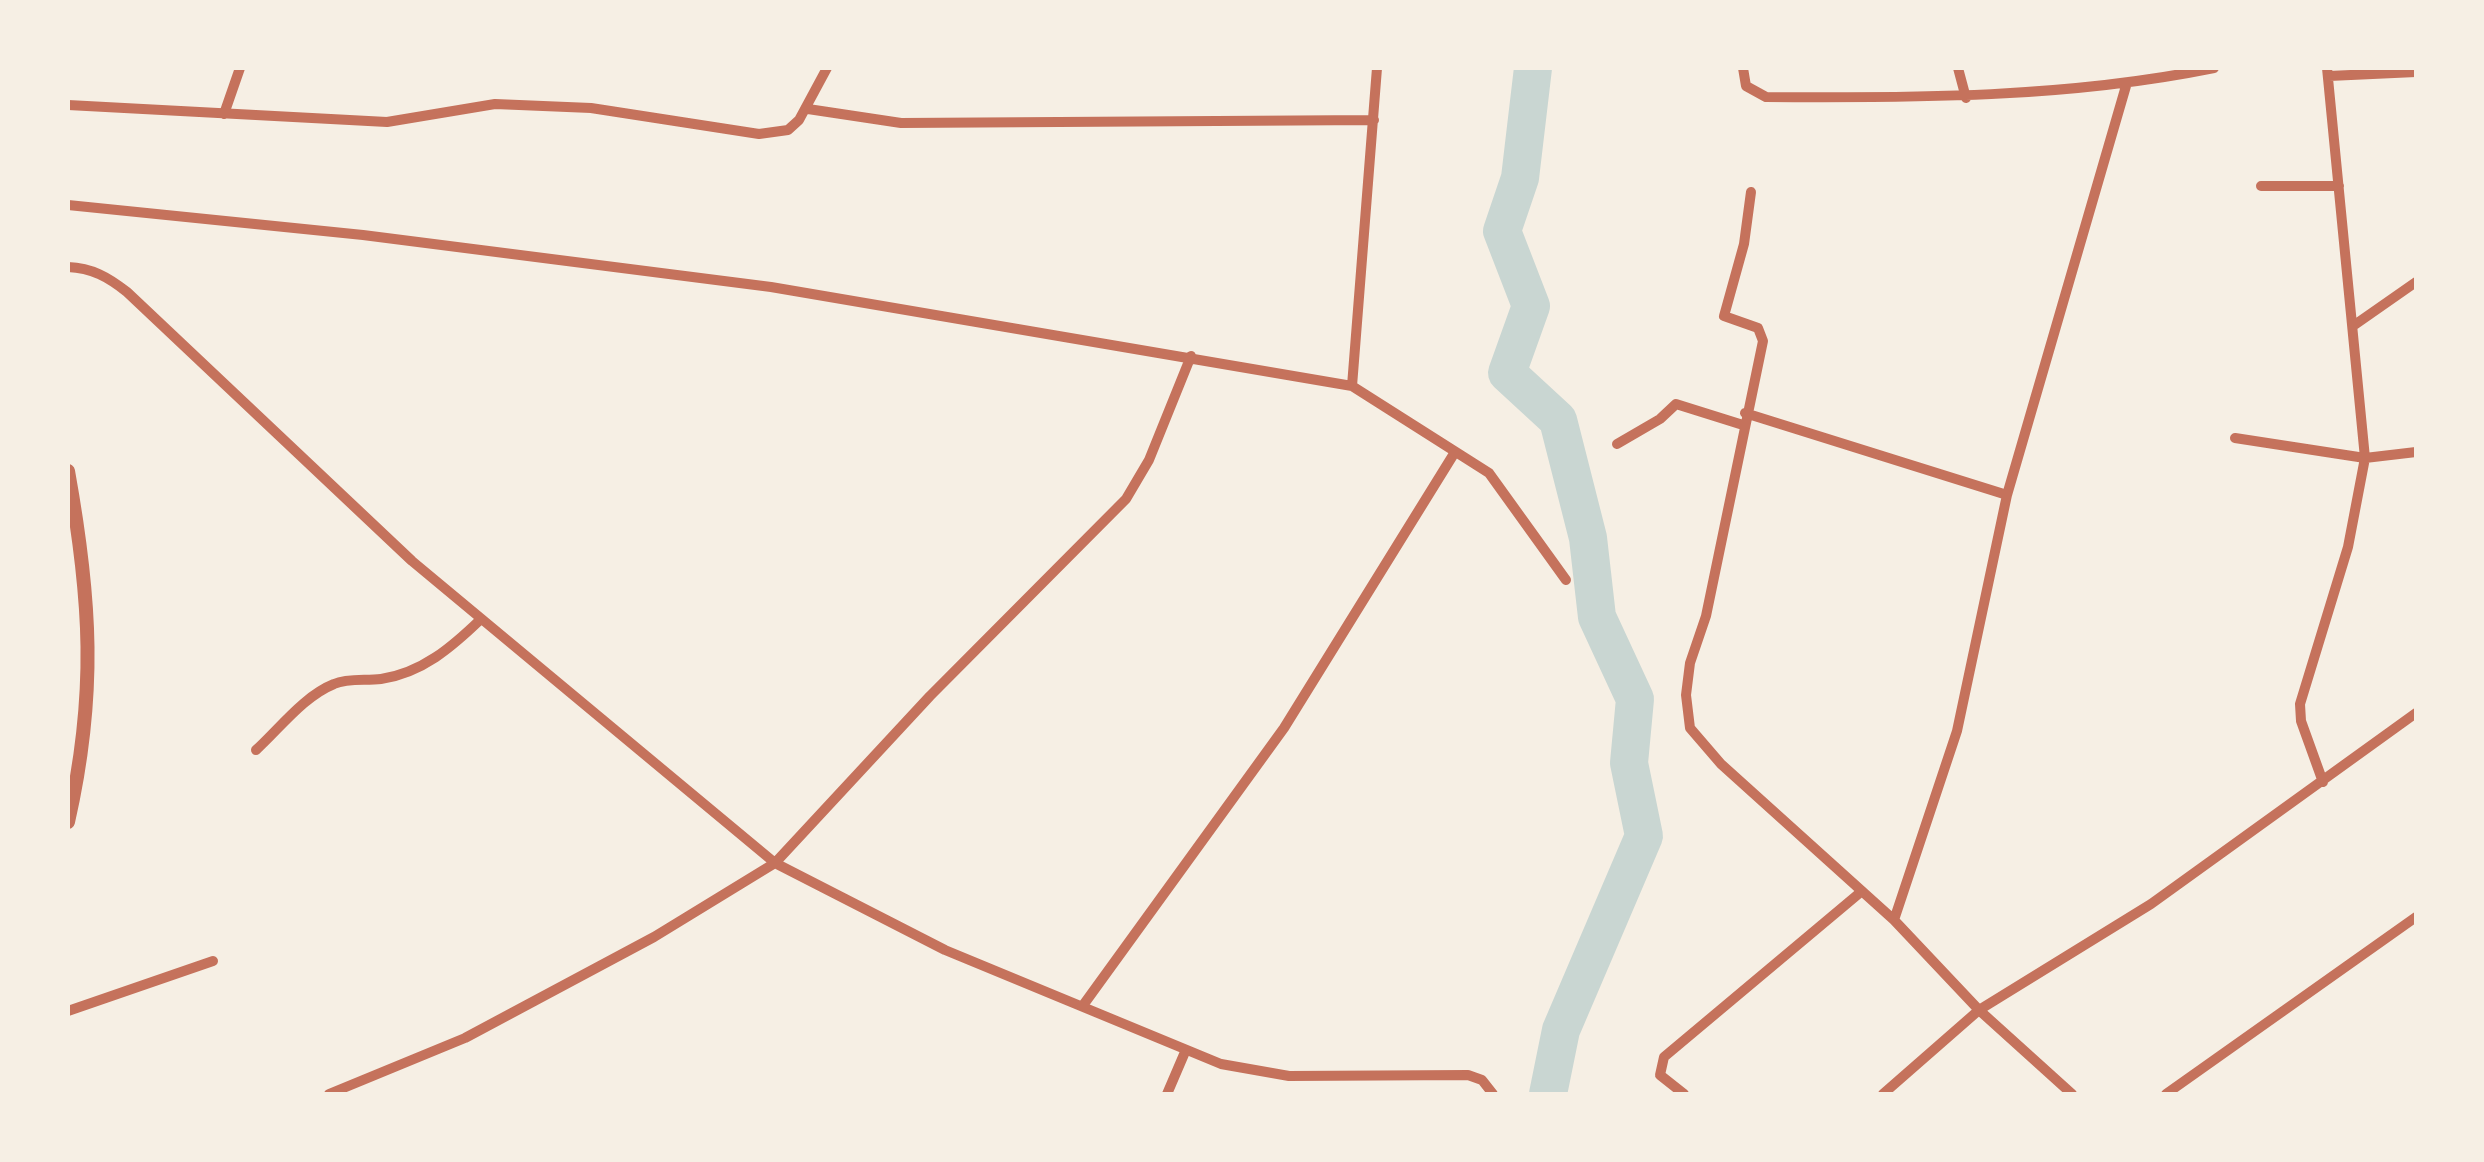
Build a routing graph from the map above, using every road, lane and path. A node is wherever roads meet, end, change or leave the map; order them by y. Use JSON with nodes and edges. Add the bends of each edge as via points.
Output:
{"nodes":[{"id":1,"x":240,"y":68,"type":"edge"},
{"id":2,"x":827,"y":68,"type":"edge"},
{"id":3,"x":1377,"y":68,"type":"edge"},
{"id":4,"x":1743,"y":68,"type":"edge"},
{"id":5,"x":1958,"y":68,"type":"edge"},
{"id":6,"x":2214,"y":68,"type":"edge"},
{"id":7,"x":2328,"y":72,"type":"edge"},
{"id":8,"x":2416,"y":72,"type":"edge"},
{"id":9,"x":2126,"y":86,"type":"junction"},
{"id":10,"x":1966,"y":98,"type":"junction"},
{"id":11,"x":68,"y":105,"type":"edge"},
{"id":12,"x":808,"y":109,"type":"junction"},
{"id":13,"x":224,"y":114,"type":"junction"},
{"id":14,"x":1374,"y":120,"type":"junction"},
{"id":15,"x":2261,"y":186,"type":"dead end"},
{"id":16,"x":2339,"y":186,"type":"junction"},
{"id":17,"x":1751,"y":192,"type":"dead end"},
{"id":18,"x":68,"y":205,"type":"edge"},
{"id":19,"x":68,"y":266,"type":"edge"},
{"id":20,"x":2416,"y":282,"type":"edge"},
{"id":21,"x":2353,"y":326,"type":"junction"},
{"id":22,"x":1191,"y":356,"type":"junction"},
{"id":23,"x":1352,"y":386,"type":"junction"},
{"id":24,"x":1744,"y":419,"type":"junction"},
{"id":25,"x":2234,"y":438,"type":"dead end"},
{"id":26,"x":1617,"y":444,"type":"dead end"},
{"id":27,"x":1454,"y":452,"type":"junction"},
{"id":28,"x":2416,"y":452,"type":"edge"},
{"id":29,"x":2364,"y":458,"type":"junction"},
{"id":30,"x":68,"y":471,"type":"edge"},
{"id":31,"x":2007,"y":495,"type":"junction"},
{"id":32,"x":1566,"y":580,"type":"dead end"},
{"id":33,"x":481,"y":620,"type":"junction"},
{"id":34,"x":2416,"y":713,"type":"edge"},
{"id":35,"x":256,"y":750,"type":"dead end"},
{"id":36,"x":2323,"y":782,"type":"junction"},
{"id":37,"x":68,"y":822,"type":"edge"},
{"id":38,"x":776,"y":863,"type":"junction"},
{"id":39,"x":1862,"y":892,"type":"junction"},
{"id":40,"x":2416,"y":917,"type":"edge"},
{"id":41,"x":1894,"y":920,"type":"junction"},
{"id":42,"x":213,"y":962,"type":"dead end"},
{"id":43,"x":1084,"y":1004,"type":"junction"},
{"id":44,"x":1979,"y":1010,"type":"junction"},
{"id":45,"x":68,"y":1011,"type":"edge"},
{"id":46,"x":1185,"y":1052,"type":"junction"},
{"id":47,"x":329,"y":1094,"type":"edge"},
{"id":48,"x":1167,"y":1094,"type":"edge"},
{"id":49,"x":1493,"y":1094,"type":"edge"},
{"id":50,"x":1684,"y":1094,"type":"edge"},
{"id":51,"x":1883,"y":1094,"type":"edge"},
{"id":52,"x":2072,"y":1094,"type":"edge"},
{"id":53,"x":2166,"y":1094,"type":"edge"}],
"edges":[{"from":1,"to":13,"type":"street"},
{"from":2,"to":12,"type":"street"},
{"from":3,"to":14,"type":"street"},
{"from":4,"to":10,"type":"street","via":[[1746,86],[1766,97]]},
{"from":5,"to":10,"type":"street"},
{"from":6,"to":9,"type":"street"},
{"from":7,"to":8,"type":"street"},
{"from":7,"to":16,"type":"street"},
{"from":9,"to":10,"type":"street"},
{"from":9,"to":31,"type":"street"},
{"from":11,"to":13,"type":"street"},
{"from":12,"to":13,"type":"street","via":[[788,130],[759,134],[622,111],[529,105],[495,104],[387,122]]},
{"from":12,"to":14,"type":"street","via":[[901,123]]},
{"from":14,"to":23,"type":"street"},
{"from":15,"to":16,"type":"street"},
{"from":16,"to":21,"type":"street"},
{"from":17,"to":24,"type":"street","via":[[1724,316],[1762,333]]},
{"from":18,"to":22,"type":"street","via":[[771,287]]},
{"from":19,"to":33,"type":"street","via":[[86,268],[127,292]]},
{"from":20,"to":21,"type":"street"},
{"from":21,"to":29,"type":"street"},
{"from":22,"to":23,"type":"street"},
{"from":22,"to":38,"type":"street","via":[[1126,499]]},
{"from":23,"to":27,"type":"street"},
{"from":24,"to":26,"type":"street","via":[[1676,404]]},
{"from":24,"to":31,"type":"street"},
{"from":24,"to":39,"type":"street","via":[[1706,616],[1690,662],[1690,728]]},
{"from":25,"to":29,"type":"street"},
{"from":27,"to":32,"type":"street","via":[[1489,472]]},
{"from":27,"to":43,"type":"street","via":[[1284,728]]},
{"from":28,"to":29,"type":"street"},
{"from":29,"to":36,"type":"street","via":[[2348,548],[2300,704]]},
{"from":30,"to":37,"type":"street","via":[[90,635],[84,754]]},
{"from":31,"to":41,"type":"street","via":[[1956,731]]},
{"from":33,"to":35,"type":"street","via":[[450,650],[418,667],[322,689]]},
{"from":33,"to":38,"type":"street"},
{"from":34,"to":36,"type":"street"},
{"from":36,"to":44,"type":"street","via":[[2151,904]]},
{"from":38,"to":43,"type":"street","via":[[945,950]]},
{"from":38,"to":47,"type":"street","via":[[465,1038]]},
{"from":39,"to":41,"type":"street"},
{"from":39,"to":50,"type":"street","via":[[1664,1057],[1660,1075]]},
{"from":40,"to":53,"type":"street"},
{"from":41,"to":44,"type":"street"},
{"from":42,"to":45,"type":"street"},
{"from":43,"to":46,"type":"street"},
{"from":44,"to":51,"type":"street"},
{"from":44,"to":52,"type":"street"},
{"from":46,"to":48,"type":"street"},
{"from":46,"to":49,"type":"street","via":[[1290,1076],[1468,1074]]}]}
